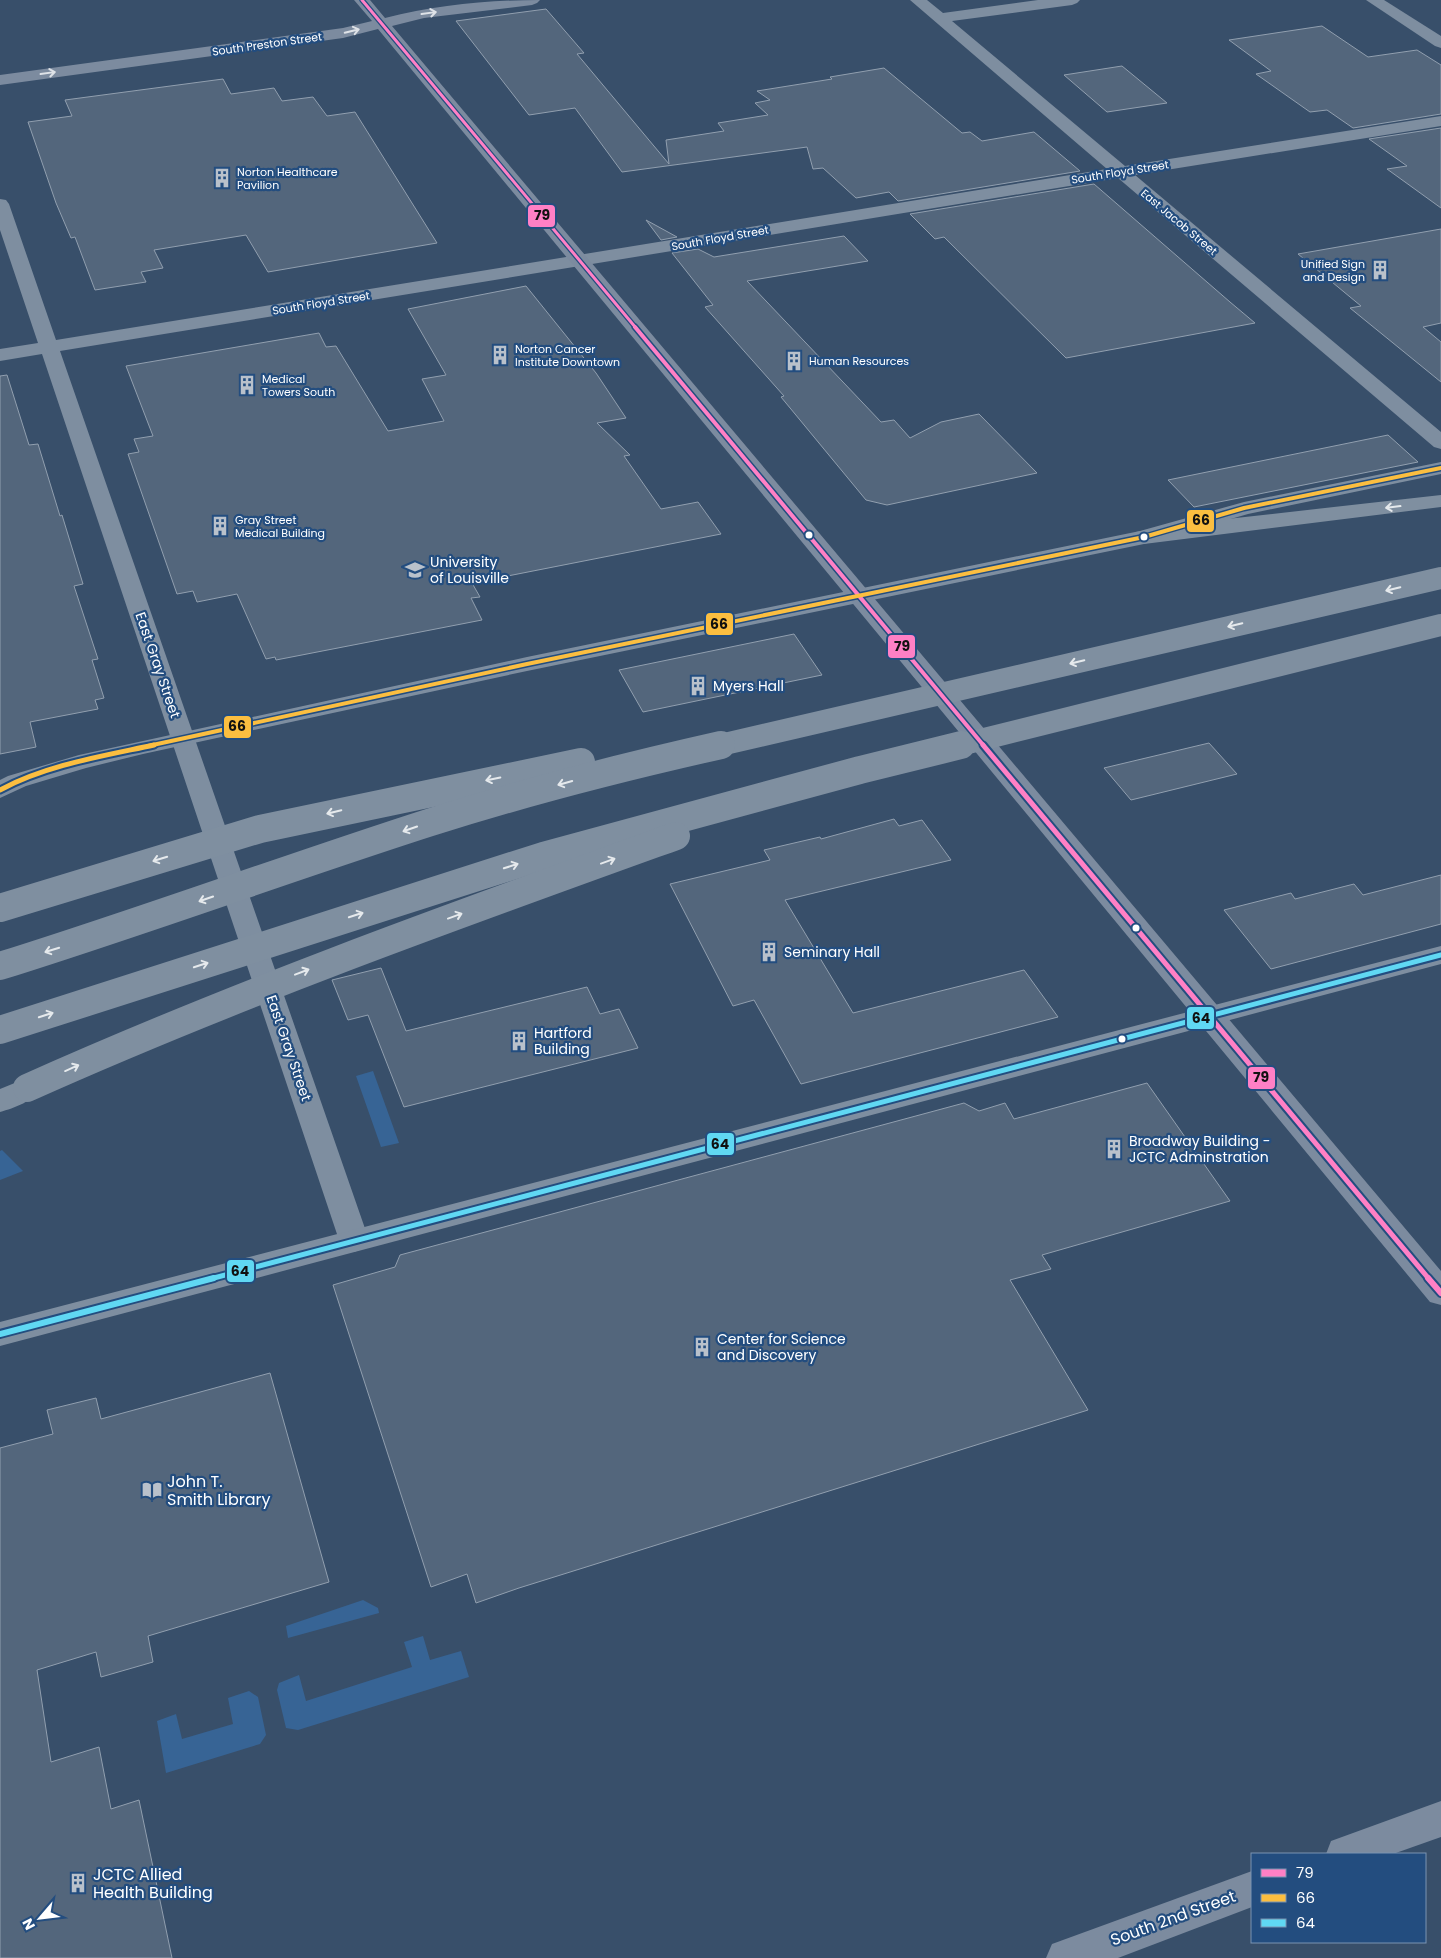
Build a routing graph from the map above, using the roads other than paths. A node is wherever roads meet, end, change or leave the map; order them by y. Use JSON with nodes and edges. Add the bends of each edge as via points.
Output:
{"nodes":[{"id":1,"x":362,"y":0,"type":"edge"},
{"id":2,"x":532,"y":0,"type":"edge"},
{"id":3,"x":918,"y":0,"type":"edge"},
{"id":4,"x":1072,"y":0,"type":"edge"},
{"id":5,"x":1374,"y":0,"type":"edge"},
{"id":6,"x":939,"y":18,"type":"junction"},
{"id":7,"x":382,"y":24,"type":"junction"},
{"id":8,"x":1441,"y":43,"type":"edge"},
{"id":9,"x":0,"y":80,"type":"edge"},
{"id":10,"x":1441,"y":121,"type":"edge"},
{"id":11,"x":1120,"y":172,"type":"junction"},
{"id":12,"x":0,"y":204,"type":"edge"},
{"id":13,"x":580,"y":261,"type":"junction"},
{"id":14,"x":49,"y":347,"type":"junction"},
{"id":15,"x":0,"y":355,"type":"edge"},
{"id":16,"x":1441,"y":442,"type":"edge"},
{"id":17,"x":1441,"y":468,"type":"edge"},
{"id":18,"x":1441,"y":501,"type":"edge"},
{"id":19,"x":1144,"y":537,"type":"junction"},
{"id":20,"x":1441,"y":578,"type":"edge"},
{"id":21,"x":860,"y":596,"type":"junction"},
{"id":22,"x":1441,"y":625,"type":"edge"},
{"id":23,"x":885,"y":707,"type":"junction"},
{"id":24,"x":183,"y":739,"type":"junction"},
{"id":25,"x":860,"y":770,"type":"junction"},
{"id":26,"x":0,"y":790,"type":"edge"},
{"id":27,"x":0,"y":908,"type":"edge"},
{"id":28,"x":1441,"y":955,"type":"edge"},
{"id":29,"x":0,"y":966,"type":"edge"},
{"id":30,"x":1210,"y":1016,"type":"junction"},
{"id":31,"x":0,"y":1030,"type":"edge"},
{"id":32,"x":0,"y":1102,"type":"edge"},
{"id":33,"x":354,"y":1240,"type":"junction"},
{"id":34,"x":1441,"y":1293,"type":"edge"},
{"id":35,"x":0,"y":1334,"type":"edge"},
{"id":36,"x":1441,"y":1819,"type":"edge"},
{"id":37,"x":1348,"y":1853,"type":"edge"},
{"id":38,"x":1251,"y":1889,"type":"edge"},
{"id":39,"x":1066,"y":1958,"type":"edge"}],
"edges":[{"from":1,"to":7,"type":"main road"},
{"from":7,"to":2,"type":"main road","name":"South Preston Street","one_way":true,"via":[[424,13]]},
{"from":3,"to":6,"type":"street","name":"East Jacob Street"},
{"from":4,"to":6,"type":"street"},
{"from":5,"to":8,"type":"street"},
{"from":6,"to":11,"type":"street","name":"East Jacob Street"},
{"from":9,"to":7,"type":"main road","name":"South Preston Street","one_way":true,"via":[[343,33]]},
{"from":7,"to":13,"type":"main road"},
{"from":10,"to":11,"type":"street","name":"South Floyd Street"},
{"from":11,"to":13,"type":"street","name":"South Floyd Street"},
{"from":11,"to":16,"type":"street","name":"East Jacob Street"},
{"from":12,"to":14,"type":"street","name":"East Gray Street"},
{"from":13,"to":14,"type":"street","name":"South Floyd Street"},
{"from":13,"to":21,"type":"main road"},
{"from":14,"to":15,"type":"street","name":"South Floyd Street"},
{"from":14,"to":24,"type":"street","name":"East Gray Street"},
{"from":17,"to":19,"type":"street","via":[[1244,508]]},
{"from":18,"to":19,"type":"highway","one_way":true},
{"from":19,"to":21,"type":"street"},
{"from":20,"to":23,"type":"highway","one_way":true,"bridge":true},
{"from":21,"to":24,"type":"street"},
{"from":21,"to":30,"type":"main road"},
{"from":22,"to":25,"type":"highway","bridge":true},
{"from":23,"to":27,"type":"highway","one_way":true,"bridge":true,"via":[[517,774],[260,829]]},
{"from":23,"to":29,"type":"highway","one_way":true,"bridge":true,"via":[[612,770],[518,796]]},
{"from":24,"to":26,"type":"street","via":[[79,762],[17,781]]},
{"from":24,"to":33,"type":"street","name":"East Gray Street"},
{"from":31,"to":25,"type":"highway","one_way":true,"bridge":true,"via":[[543,856]]},
{"from":32,"to":25,"type":"highway","one_way":true,"bridge":true,"via":[[242,995]]},
{"from":28,"to":30,"type":"street"},
{"from":30,"to":33,"type":"street"},
{"from":30,"to":34,"type":"main road"},
{"from":33,"to":35,"type":"street"},
{"from":36,"to":37,"type":"main road"},
{"from":38,"to":39,"type":"main road","name":"South 2nd Street"}]}
